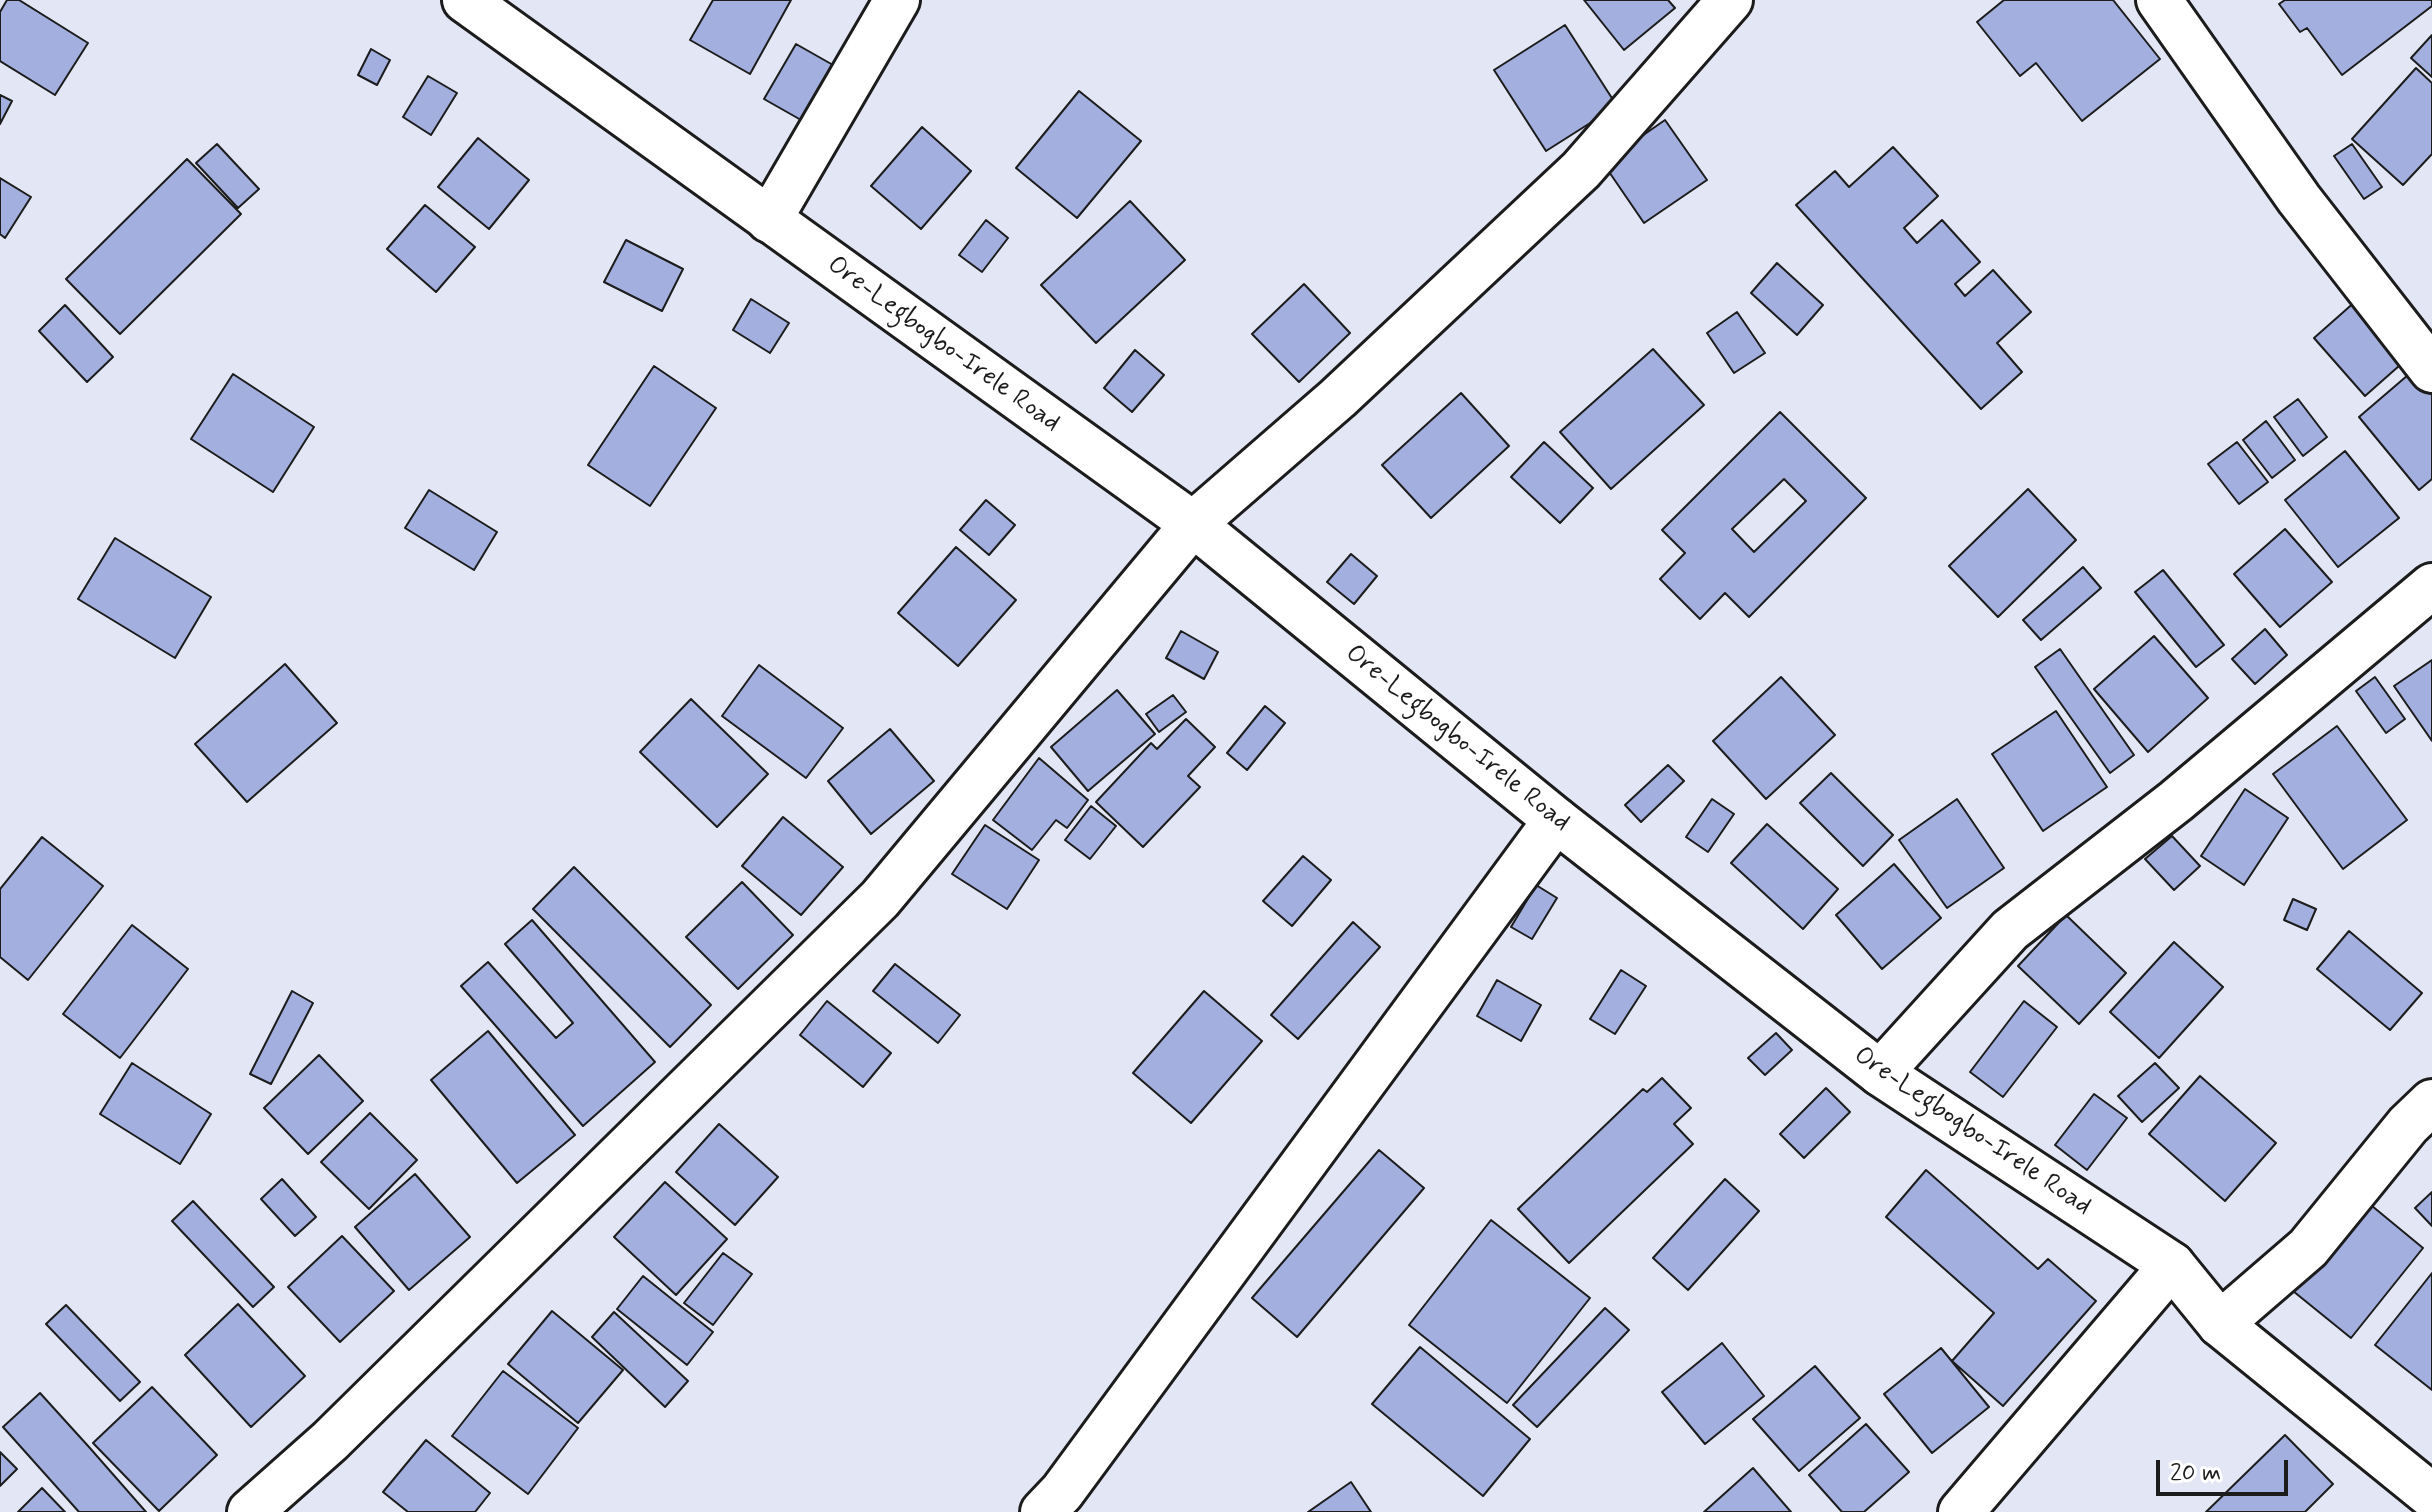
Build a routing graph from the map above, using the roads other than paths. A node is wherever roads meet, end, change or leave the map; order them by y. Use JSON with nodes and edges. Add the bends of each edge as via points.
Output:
{"nodes":[{"id":1,"x":465,"y":0,"type":"edge"},
{"id":2,"x":897,"y":0,"type":"edge"},
{"id":3,"x":1730,"y":0,"type":"edge"},
{"id":4,"x":2159,"y":0,"type":"edge"},
{"id":5,"x":769,"y":220,"type":"junction"},
{"id":6,"x":2432,"y":370,"type":"edge"},
{"id":7,"x":1193,"y":524,"type":"junction"},
{"id":8,"x":2432,"y":586,"type":"edge"},
{"id":9,"x":1556,"y":820,"type":"junction"},
{"id":10,"x":1880,"y":1073,"type":"junction"},
{"id":11,"x":2432,"y":1102,"type":"edge"},
{"id":12,"x":2172,"y":1265,"type":"junction"},
{"id":13,"x":2220,"y":1324,"type":"junction"},
{"id":14,"x":2432,"y":1496,"type":"edge"},
{"id":15,"x":250,"y":1512,"type":"edge"},
{"id":16,"x":1043,"y":1512,"type":"edge"},
{"id":17,"x":1961,"y":1512,"type":"edge"}],
"edges":[{"from":1,"to":5,"type":"street","name":"Ore-Legbogbo-Irele Road"},
{"from":2,"to":5,"type":"street"},
{"from":3,"to":7,"type":"street","via":[[1581,170],[1338,398]]},
{"from":4,"to":6,"type":"street","via":[[2299,199]]},
{"from":5,"to":7,"type":"street","name":"Ore-Legbogbo-Irele Road"},
{"from":7,"to":9,"type":"street","name":"Ore-Legbogbo-Irele Road"},
{"from":7,"to":15,"type":"street","via":[[880,899],[330,1441]]},
{"from":8,"to":10,"type":"street","via":[[2176,801],[2010,930]]},
{"from":9,"to":10,"type":"street","name":"Ore-Legbogbo-Irele Road"},
{"from":9,"to":16,"type":"street"},
{"from":10,"to":12,"type":"street","name":"Ore-Legbogbo-Irele Road"},
{"from":11,"to":13,"type":"street","via":[[2308,1248]]},
{"from":12,"to":13,"type":"street","name":"Ore-Legbogbo-Irele Road"},
{"from":12,"to":17,"type":"street"},
{"from":13,"to":14,"type":"street","name":"Ore-Legbogbo-Irele Road"}]}
